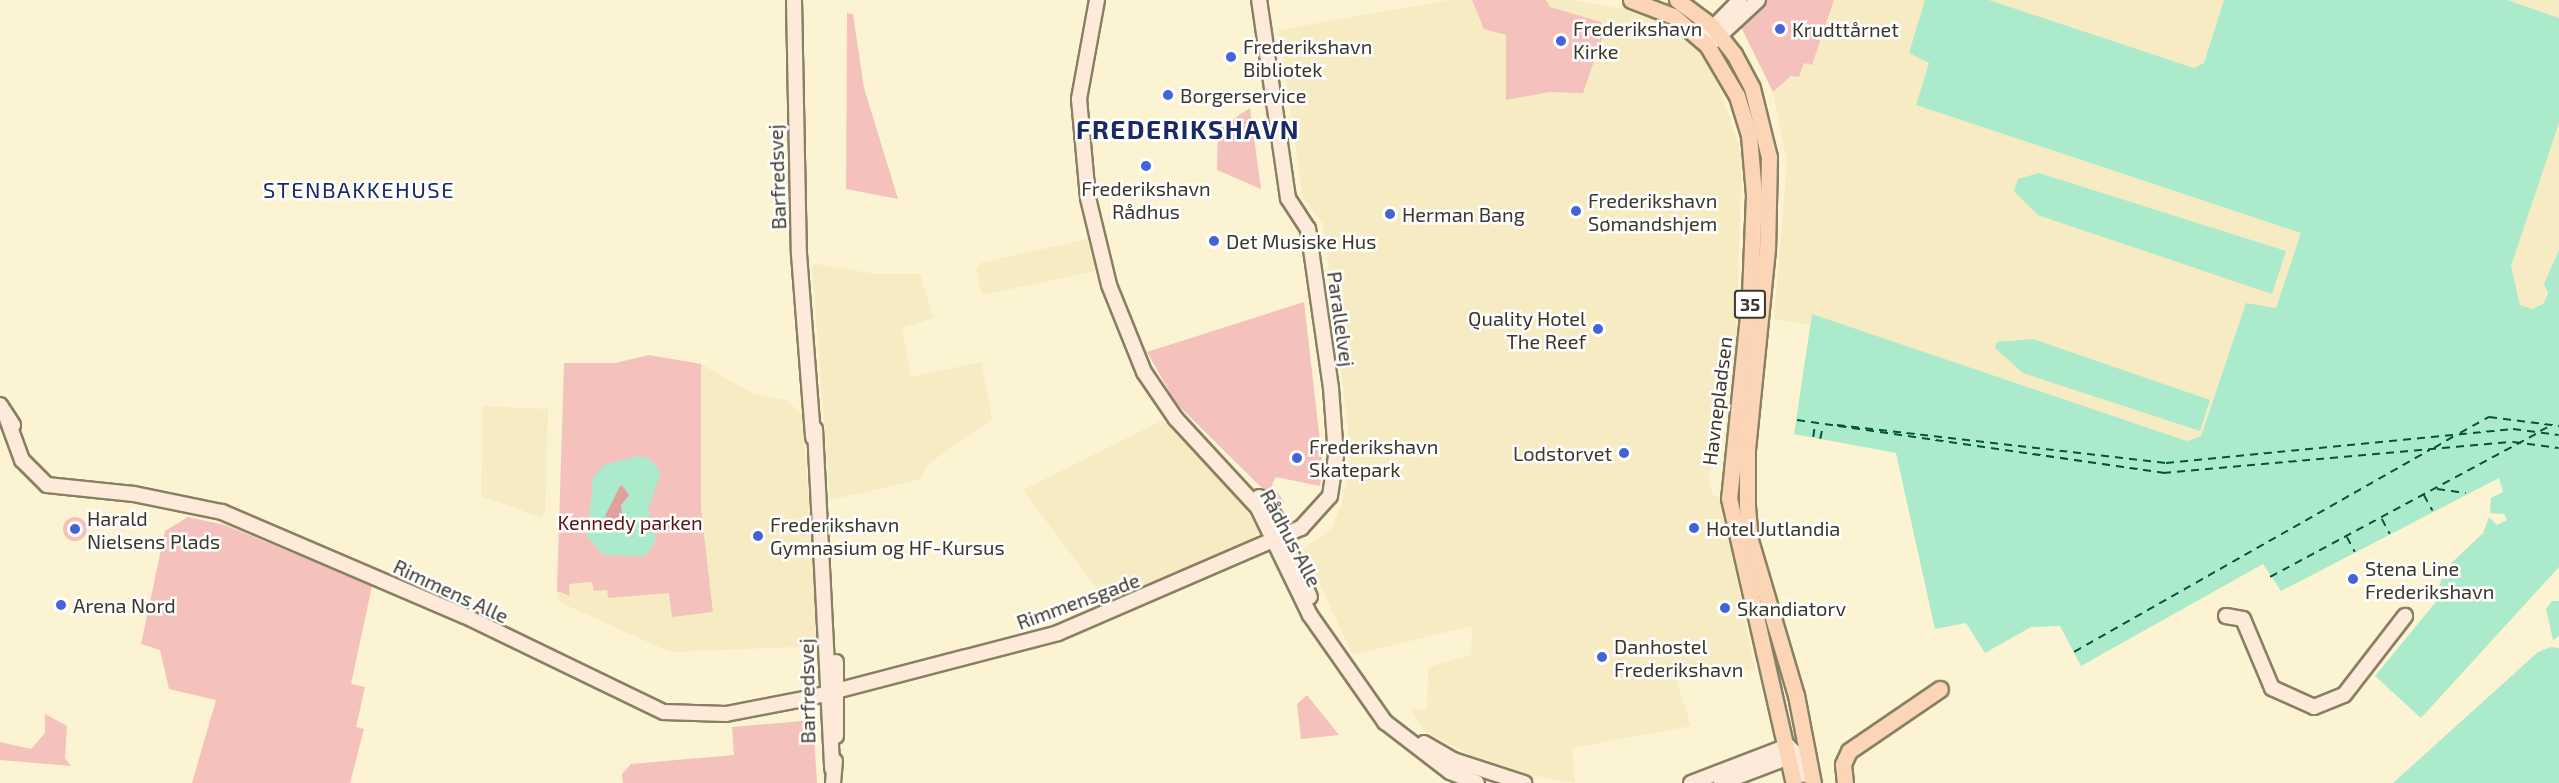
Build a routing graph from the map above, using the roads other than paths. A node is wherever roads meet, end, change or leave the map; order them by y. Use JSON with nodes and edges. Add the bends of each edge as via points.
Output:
{"nodes":[{"id":1,"x":794,"y":0,"type":"edge"},
{"id":2,"x":1097,"y":0,"type":"edge"},
{"id":3,"x":1259,"y":0,"type":"edge"},
{"id":4,"x":1631,"y":0,"type":"edge"},
{"id":5,"x":1677,"y":0,"type":"edge"},
{"id":6,"x":1740,"y":0,"type":"edge"},
{"id":7,"x":1758,"y":0,"type":"edge"},
{"id":8,"x":1717,"y":32,"type":"junction"},
{"id":9,"x":1705,"y":42,"type":"junction"},
{"id":10,"x":0,"y":405,"type":"edge"},
{"id":11,"x":1326,"y":506,"type":"joint"},
{"id":12,"x":1277,"y":538,"type":"junction"},
{"id":13,"x":2226,"y":616,"type":"dead end"},
{"id":14,"x":2405,"y":616,"type":"dead end"},
{"id":15,"x":1940,"y":689,"type":"dead end"},
{"id":16,"x":832,"y":692,"type":"junction"},
{"id":17,"x":1377,"y":708,"type":"junction"},
{"id":18,"x":1796,"y":751,"type":"junction"},
{"id":19,"x":832,"y":776,"type":"edge"},
{"id":20,"x":1490,"y":778,"type":"edge"},
{"id":21,"x":1477,"y":783,"type":"edge"},
{"id":22,"x":1524,"y":783,"type":"edge"},
{"id":23,"x":1691,"y":783,"type":"edge"},
{"id":24,"x":1721,"y":783,"type":"edge"},
{"id":25,"x":1794,"y":783,"type":"edge"},
{"id":26,"x":1806,"y":783,"type":"edge"},
{"id":27,"x":1813,"y":783,"type":"edge"},
{"id":28,"x":1845,"y":783,"type":"edge"}],
"edges":[{"from":1,"to":16,"type":"street","name":"Barfredsvej","via":[[806,353]]},
{"from":2,"to":12,"type":"street","name":"Rådhus Alle","via":[[1079,99],[1096,240],[1117,305],[1160,399],[1226,468]]},
{"from":3,"to":11,"type":"street","name":"Parallelvej","via":[[1288,198],[1308,229],[1331,388],[1336,456]]},
{"from":4,"to":9,"type":"main road","name":"Havnepladsen","number":"35","via":[[1673,16]]},
{"from":5,"to":8,"type":"main road","name":"Havnepladsen","number":"35"},
{"from":6,"to":8,"type":"street"},
{"from":7,"to":8,"type":"street"},
{"from":8,"to":9,"type":"street"},
{"from":8,"to":18,"type":"main road","name":"Havnepladsen","number":"35","via":[[1752,88],[1768,157],[1766,260],[1746,465],[1750,540]]},
{"from":9,"to":18,"type":"main road","name":"Havnepladsen","number":"35","via":[[1737,96],[1753,154],[1748,323],[1729,498],[1737,552]]},
{"from":10,"to":16,"type":"street","name":"Rimmens Alle","via":[[33,469],[56,483],[179,502],[242,519],[465,616],[664,712],[726,714]]},
{"from":11,"to":12,"type":"street","name":"Rimmensgade"},
{"from":12,"to":16,"type":"street","name":"Rimmensgade","via":[[1058,633]]},
{"from":12,"to":17,"type":"street","name":"Rådhus Alle","via":[[1320,626]]},
{"from":13,"to":14,"type":"street","via":[[2243,619],[2271,687],[2306,705],[2334,703],[2364,671]]},
{"from":15,"to":28,"type":"main road","via":[[1846,755]]},
{"from":16,"to":19,"type":"street","name":"Barfredsvej"},
{"from":17,"to":20,"type":"street","name":"Rådhus Alle","via":[[1431,748]]},
{"from":17,"to":21,"type":"street","name":"Rådhus Alle","via":[[1400,737],[1450,772]]},
{"from":18,"to":23,"type":"street"},
{"from":18,"to":24,"type":"street"},
{"from":18,"to":25,"type":"main road","name":"Havnepladsen","number":"35"},
{"from":18,"to":26,"type":"street"},
{"from":18,"to":27,"type":"main road","name":"Havnepladsen","number":"35"},
{"from":20,"to":22,"type":"street","name":"Rådhus Alle"}]}
